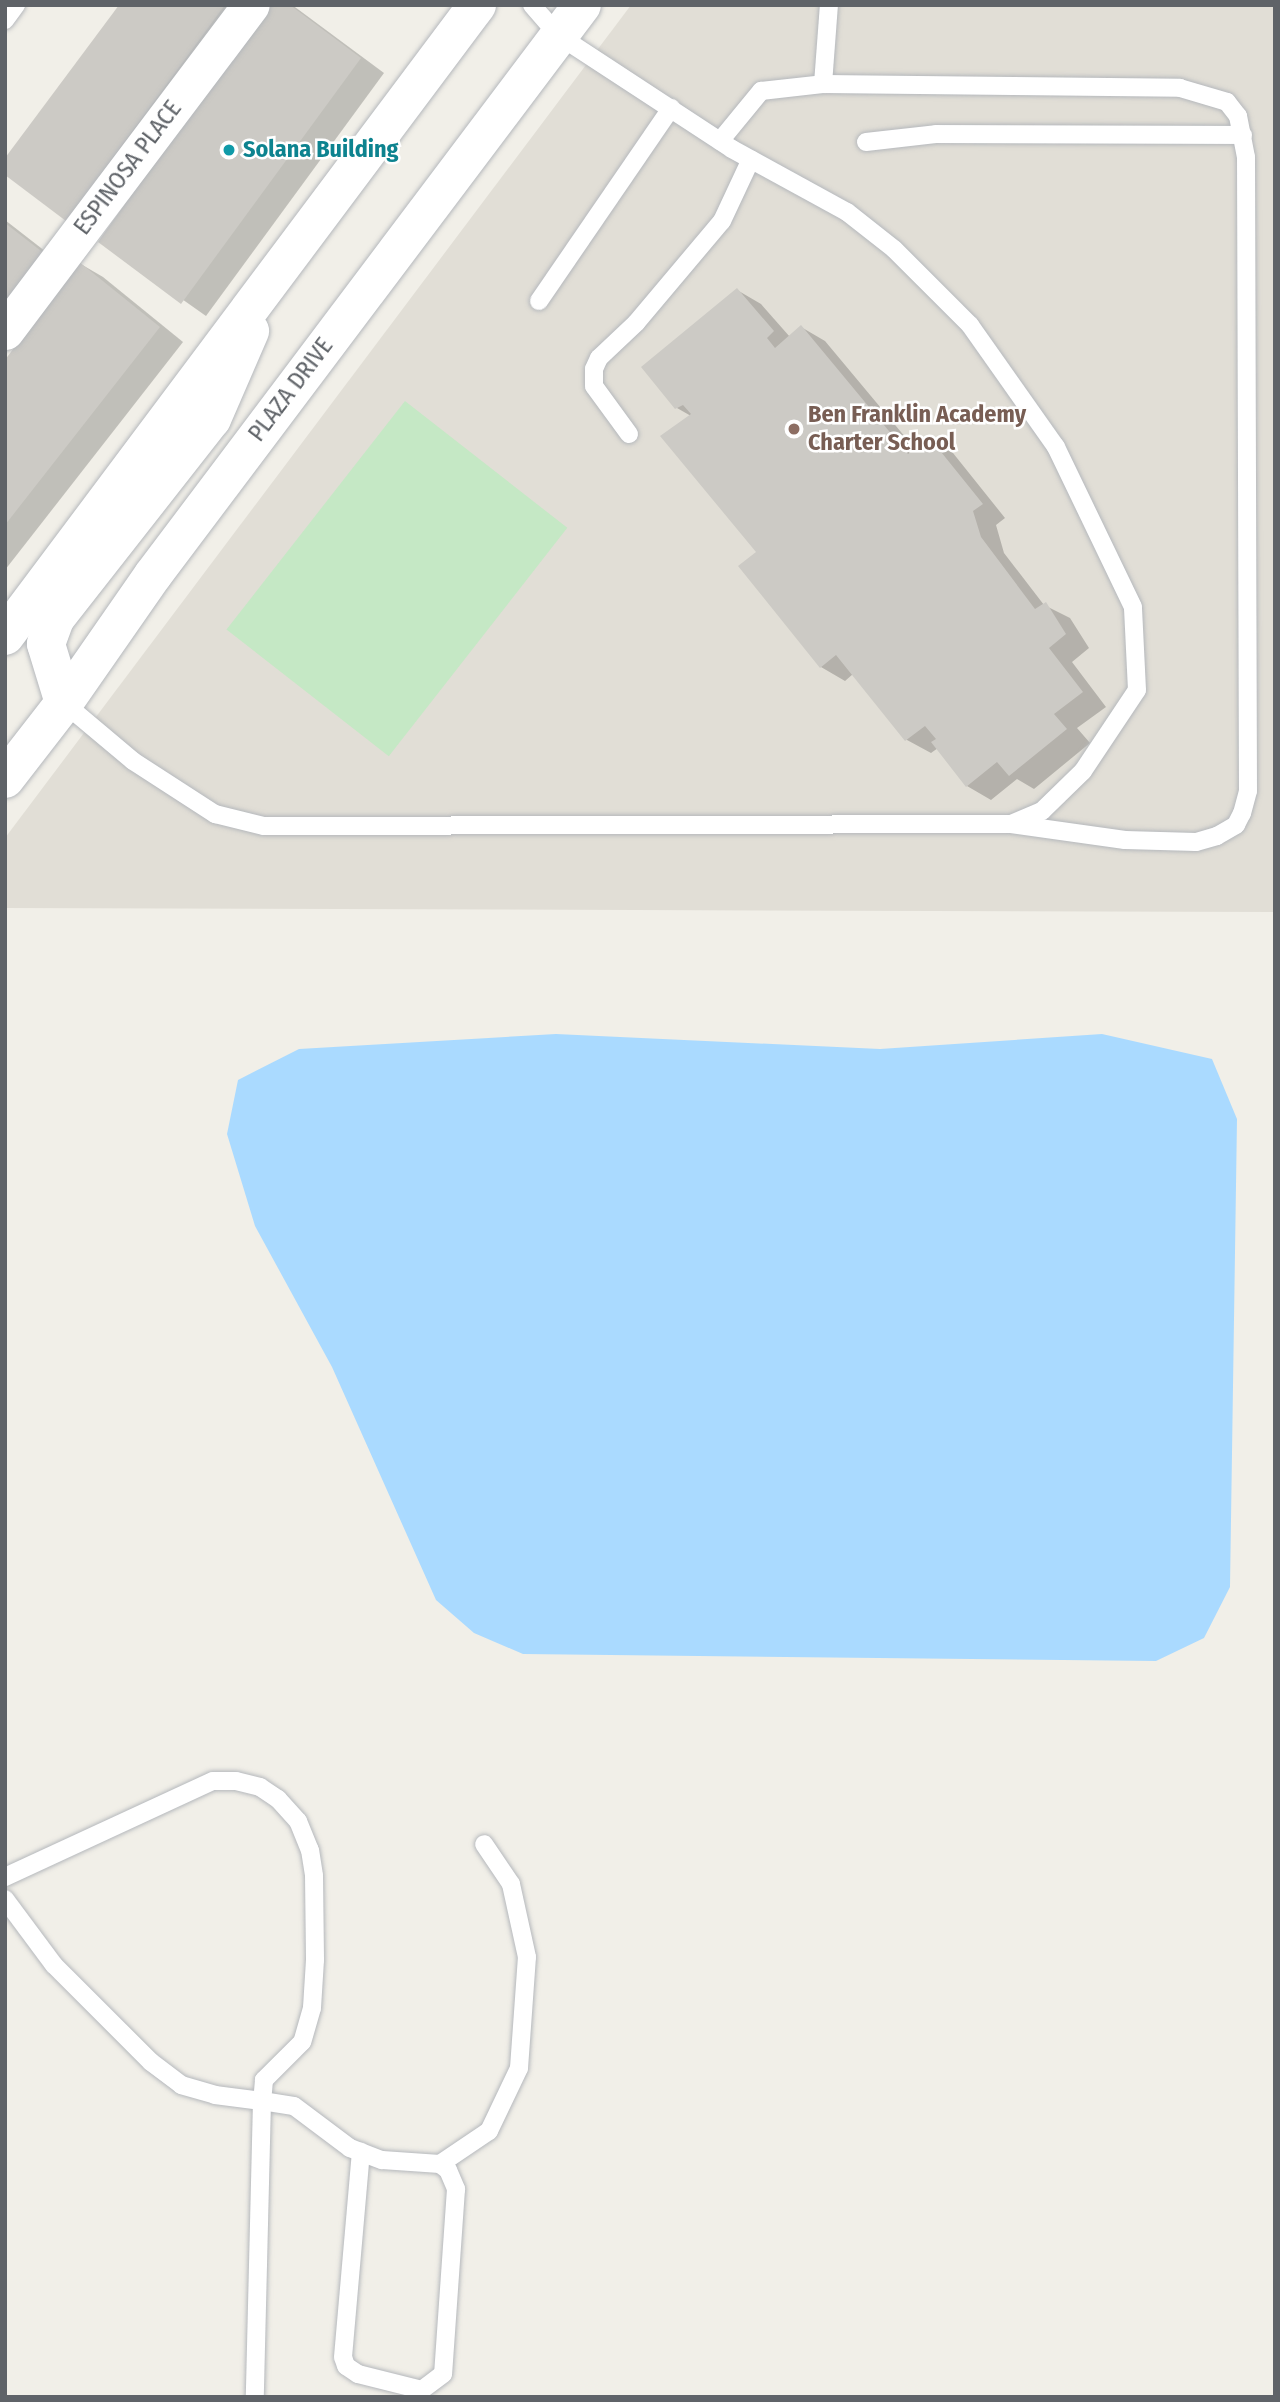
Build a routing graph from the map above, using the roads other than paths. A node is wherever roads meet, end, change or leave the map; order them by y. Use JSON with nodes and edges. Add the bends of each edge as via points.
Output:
{"nodes":[{"id":1,"x":16,"y":5,"type":"edge"},
{"id":2,"x":251,"y":5,"type":"edge"},
{"id":3,"x":477,"y":5,"type":"edge"},
{"id":4,"x":533,"y":5,"type":"edge"},
{"id":5,"x":582,"y":5,"type":"edge"},
{"id":6,"x":829,"y":5,"type":"edge"},
{"id":7,"x":5,"y":20,"type":"edge"},
{"id":8,"x":559,"y":36,"type":"junction"},
{"id":9,"x":823,"y":84,"type":"junction"},
{"id":10,"x":671,"y":108,"type":"junction"},
{"id":11,"x":1243,"y":135,"type":"junction"},
{"id":12,"x":720,"y":141,"type":"junction"},
{"id":13,"x":866,"y":142,"type":"dead end"},
{"id":14,"x":757,"y":163,"type":"junction"},
{"id":15,"x":274,"y":275,"type":"junction"},
{"id":16,"x":539,"y":301,"type":"dead end"},
{"id":17,"x":5,"y":331,"type":"edge"},
{"id":18,"x":629,"y":433,"type":"dead end"},
{"id":19,"x":5,"y":636,"type":"edge"},
{"id":20,"x":64,"y":703,"type":"junction"},
{"id":21,"x":5,"y":779,"type":"edge"},
{"id":22,"x":1011,"y":824,"type":"junction"},
{"id":23,"x":484,"y":1844,"type":"dead end"},
{"id":24,"x":5,"y":1877,"type":"edge"},
{"id":25,"x":5,"y":1899,"type":"edge"},
{"id":26,"x":262,"y":2101,"type":"junction"},
{"id":27,"x":362,"y":2152,"type":"junction"},
{"id":28,"x":440,"y":2164,"type":"junction"},
{"id":29,"x":255,"y":2397,"type":"edge"}],
"edges":[{"from":1,"to":7,"type":"lane"},
{"from":2,"to":17,"type":"street","name":"ESPINOSA PLACE"},
{"from":3,"to":15,"type":"street"},
{"from":4,"to":8,"type":"lane"},
{"from":5,"to":8,"type":"street","name":"PLAZA DRIVE"},
{"from":6,"to":9,"type":"lane"},
{"from":8,"to":10,"type":"lane"},
{"from":8,"to":20,"type":"street","name":"PLAZA DRIVE","via":[[153,575]]},
{"from":9,"to":11,"type":"lane","via":[[1180,88],[1227,102],[1238,116]]},
{"from":9,"to":12,"type":"lane","via":[[761,91]]},
{"from":10,"to":12,"type":"lane"},
{"from":10,"to":16,"type":"lane"},
{"from":11,"to":13,"type":"lane","via":[[936,134]]},
{"from":11,"to":22,"type":"lane","via":[[1248,791],[1241,813],[1236,825],[1196,842],[1125,840]]},
{"from":12,"to":14,"type":"lane"},
{"from":14,"to":18,"type":"lane","via":[[722,221],[636,323],[599,358],[594,386]]},
{"from":14,"to":22,"type":"lane","via":[[847,212],[894,249],[970,325],[1056,447],[1133,607],[1137,690],[1083,771],[1042,811]]},
{"from":15,"to":19,"type":"street"},
{"from":15,"to":20,"type":"street","via":[[212,419],[55,619],[46,644]]},
{"from":20,"to":21,"type":"street","name":"PLAZA DRIVE"},
{"from":20,"to":22,"type":"lane","via":[[133,761],[215,814],[264,826]]},
{"from":23,"to":28,"type":"lane","via":[[511,1884],[527,1957],[519,2068],[489,2131]]},
{"from":24,"to":26,"type":"lane","via":[[214,1781],[260,1787],[278,1799],[298,1821],[310,1850],[315,1960],[312,2008],[302,2042],[264,2080]]},
{"from":25,"to":26,"type":"lane","via":[[54,1965],[151,2062],[181,2085]]},
{"from":26,"to":27,"type":"lane","via":[[294,2106],[321,2129]]},
{"from":26,"to":29,"type":"lane"},
{"from":27,"to":28,"type":"lane","via":[[382,2160]]},
{"from":27,"to":28,"type":"lane","via":[[343,2357],[346,2366],[358,2374],[422,2390],[443,2374],[456,2189],[448,2170]]}]}
